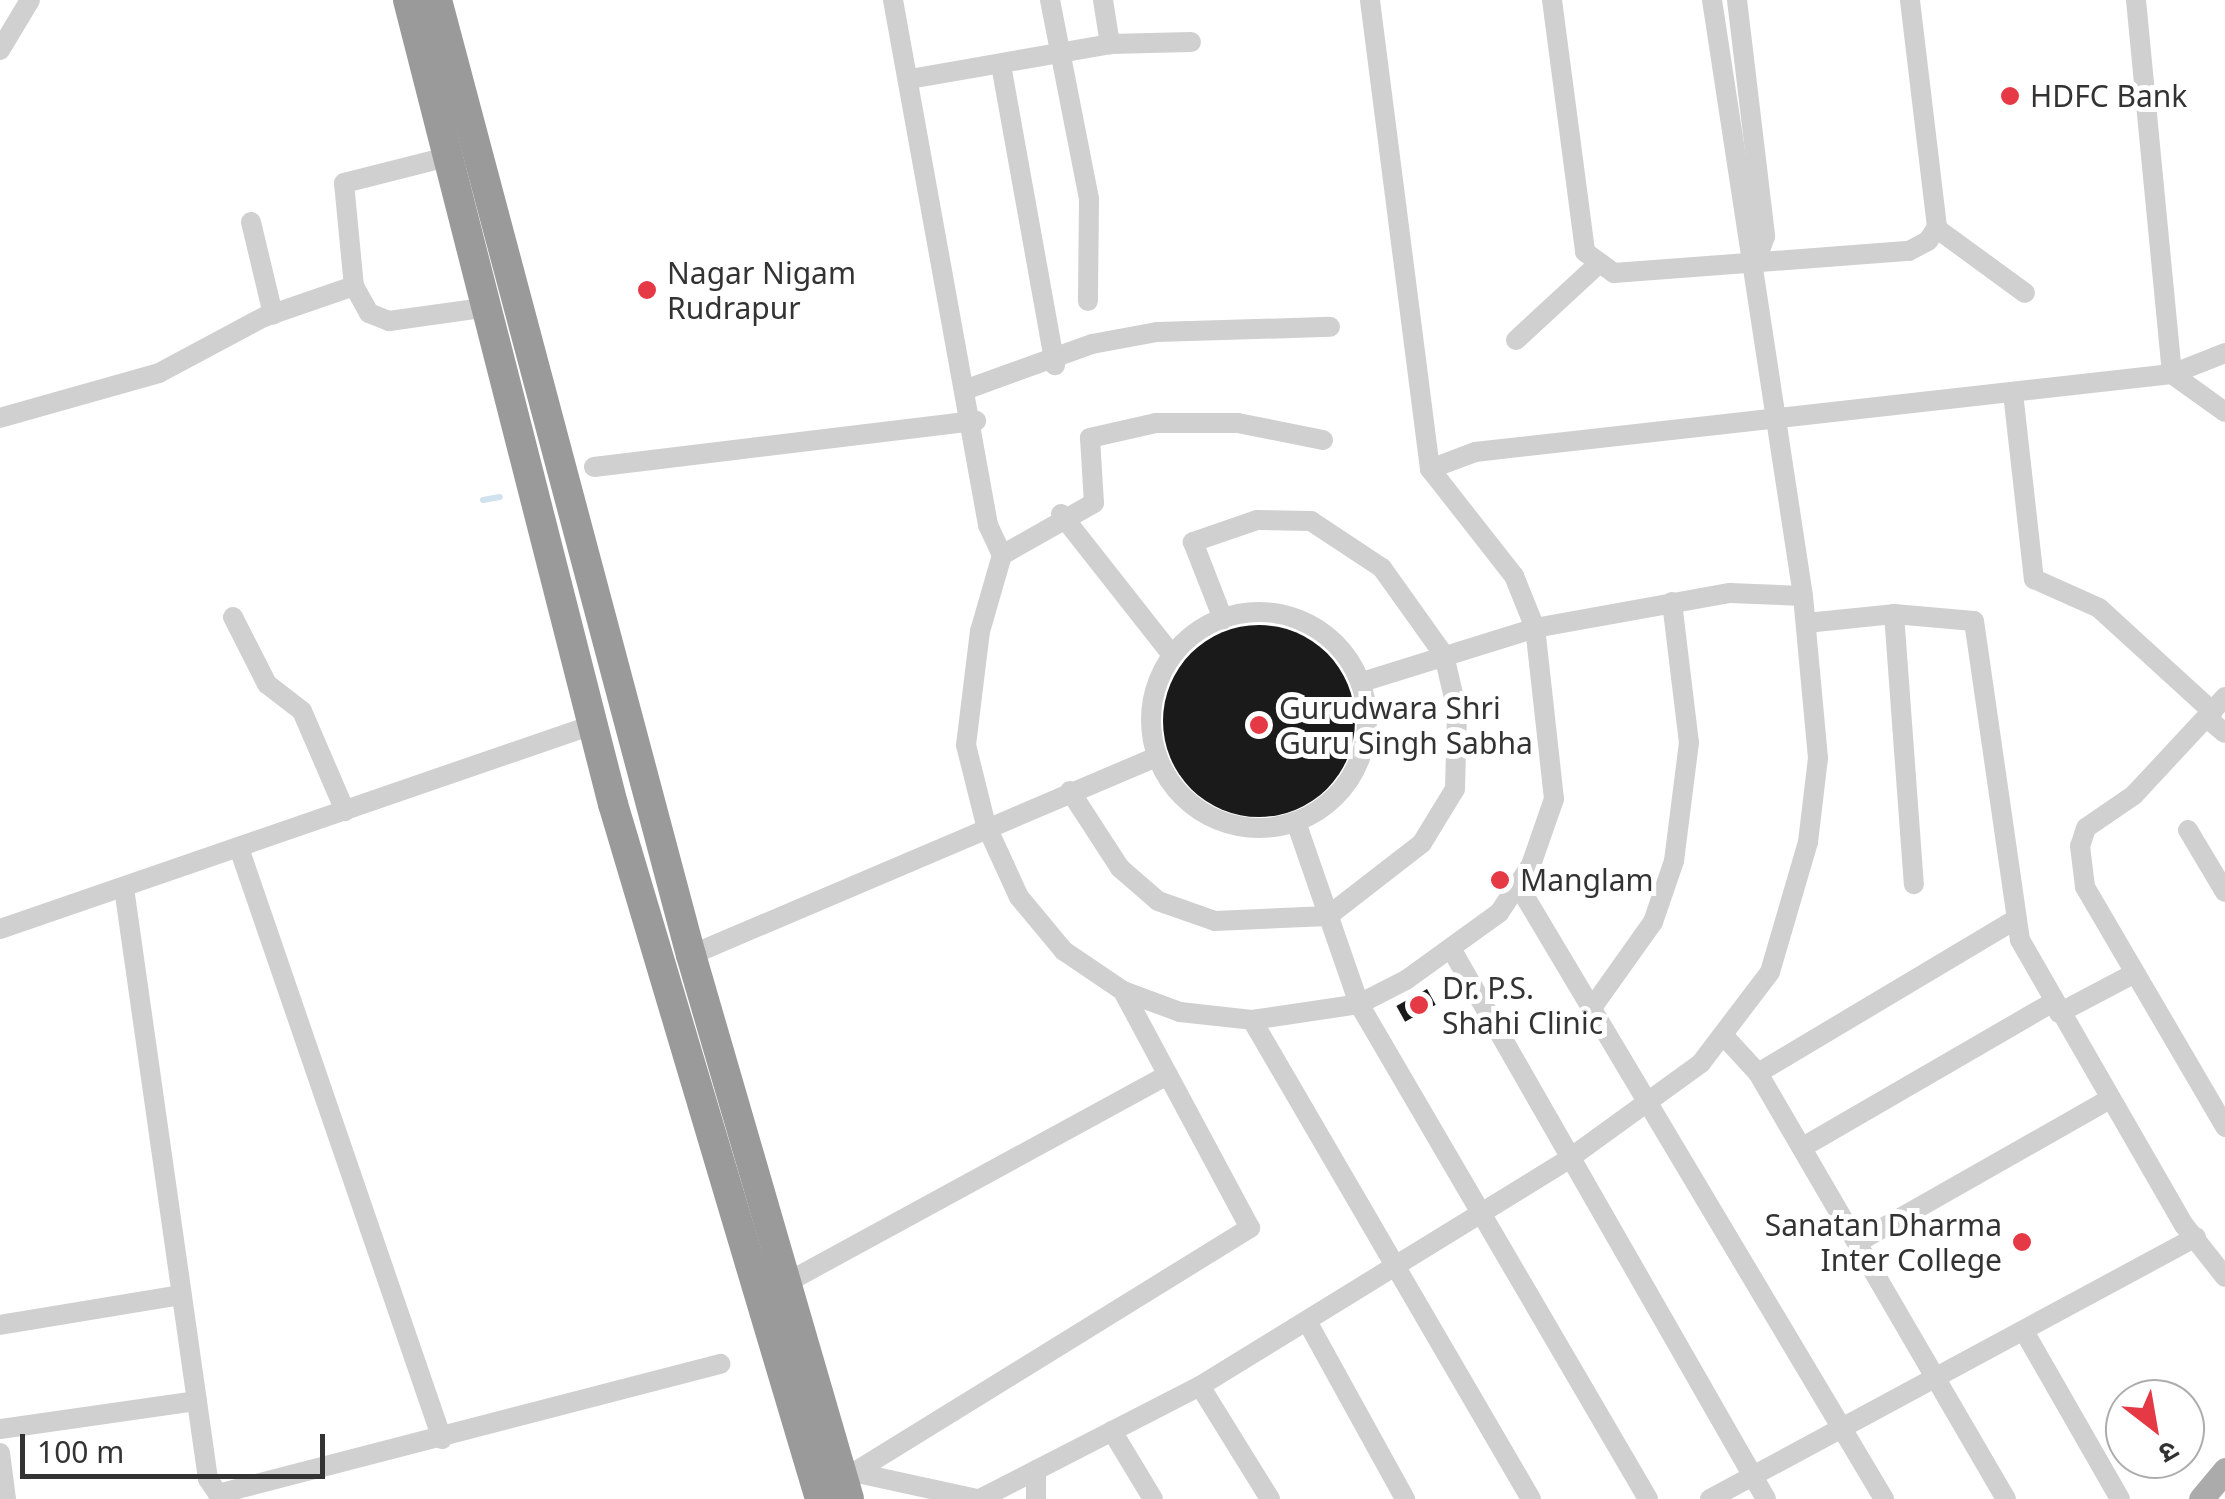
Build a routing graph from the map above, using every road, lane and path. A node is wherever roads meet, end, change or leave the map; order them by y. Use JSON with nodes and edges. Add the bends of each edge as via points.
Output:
{"nodes":[{"id":1,"x":30,"y":0,"type":"edge"},
{"id":2,"x":409,"y":0,"type":"edge"},
{"id":3,"x":437,"y":0,"type":"edge"},
{"id":4,"x":894,"y":0,"type":"edge"},
{"id":5,"x":1050,"y":0,"type":"edge"},
{"id":6,"x":1103,"y":0,"type":"edge"},
{"id":7,"x":1370,"y":0,"type":"edge"},
{"id":8,"x":1552,"y":0,"type":"edge"},
{"id":9,"x":1712,"y":0,"type":"edge"},
{"id":10,"x":1737,"y":0,"type":"edge"},
{"id":11,"x":1910,"y":0,"type":"edge"},
{"id":12,"x":2136,"y":0,"type":"edge"},
{"id":13,"x":1191,"y":42,"type":"dead end"},
{"id":14,"x":1110,"y":44,"type":"junction"},
{"id":15,"x":0,"y":50,"type":"edge"},
{"id":16,"x":1061,"y":54,"type":"junction"},
{"id":17,"x":1001,"y":64,"type":"junction"},
{"id":18,"x":910,"y":79,"type":"junction"},
{"id":19,"x":447,"y":157,"type":"junction"},
{"id":20,"x":251,"y":222,"type":"dead end"},
{"id":21,"x":1936,"y":228,"type":"junction"},
{"id":22,"x":1754,"y":264,"type":"junction"},
{"id":23,"x":1595,"y":267,"type":"junction"},
{"id":24,"x":354,"y":286,"type":"junction"},
{"id":25,"x":2026,"y":293,"type":"dead end"},
{"id":26,"x":1088,"y":301,"type":"dead end"},
{"id":27,"x":514,"y":303,"type":"junction"},
{"id":28,"x":483,"y":308,"type":"junction"},
{"id":29,"x":272,"y":314,"type":"junction"},
{"id":30,"x":1330,"y":327,"type":"dead end"},
{"id":31,"x":1516,"y":340,"type":"dead end"},
{"id":32,"x":2225,"y":353,"type":"edge"},
{"id":33,"x":1056,"y":365,"type":"junction"},
{"id":34,"x":2172,"y":374,"type":"junction"},
{"id":35,"x":970,"y":388,"type":"junction"},
{"id":36,"x":2013,"y":392,"type":"junction"},
{"id":37,"x":2225,"y":412,"type":"edge"},
{"id":38,"x":0,"y":418,"type":"edge"},
{"id":39,"x":976,"y":420,"type":"junction"},
{"id":40,"x":1777,"y":420,"type":"junction"},
{"id":41,"x":1323,"y":440,"type":"dead end"},
{"id":42,"x":594,"y":467,"type":"dead end"},
{"id":43,"x":1430,"y":469,"type":"junction"},
{"id":44,"x":1061,"y":514,"type":"junction"},
{"id":45,"x":1002,"y":556,"type":"junction"},
{"id":46,"x":1803,"y":596,"type":"junction"},
{"id":47,"x":1672,"y":602,"type":"junction"},
{"id":48,"x":1894,"y":614,"type":"junction"},
{"id":49,"x":233,"y":617,"type":"dead end"},
{"id":50,"x":1223,"y":619,"type":"junction"},
{"id":51,"x":1806,"y":623,"type":"junction"},
{"id":52,"x":1535,"y":628,"type":"junction"},
{"id":53,"x":1172,"y":655,"type":"junction"},
{"id":54,"x":1444,"y":655,"type":"junction"},
{"id":55,"x":1362,"y":682,"type":"junction"},
{"id":56,"x":2215,"y":709,"type":"edge"},
{"id":57,"x":592,"y":726,"type":"junction"},
{"id":58,"x":2225,"y":733,"type":"edge"},
{"id":59,"x":1156,"y":756,"type":"junction"},
{"id":60,"x":1070,"y":791,"type":"junction"},
{"id":61,"x":648,"y":796,"type":"junction"},
{"id":62,"x":613,"y":804,"type":"junction"},
{"id":63,"x":345,"y":812,"type":"junction"},
{"id":64,"x":1296,"y":822,"type":"junction"},
{"id":65,"x":986,"y":825,"type":"junction"},
{"id":66,"x":2188,"y":830,"type":"dead end"},
{"id":67,"x":238,"y":848,"type":"junction"},
{"id":68,"x":1914,"y":884,"type":"dead end"},
{"id":69,"x":1518,"y":885,"type":"junction"},
{"id":70,"x":124,"y":888,"type":"junction"},
{"id":71,"x":2225,"y":892,"type":"edge"},
{"id":72,"x":1328,"y":916,"type":"junction"},
{"id":73,"x":2015,"y":920,"type":"junction"},
{"id":74,"x":0,"y":929,"type":"edge"},
{"id":75,"x":1453,"y":952,"type":"junction"},
{"id":76,"x":690,"y":954,"type":"junction"},
{"id":77,"x":659,"y":964,"type":"junction"},
{"id":78,"x":2133,"y":974,"type":"junction"},
{"id":79,"x":1123,"y":991,"type":"junction"},
{"id":80,"x":1359,"y":1004,"type":"junction"},
{"id":81,"x":1594,"y":1005,"type":"junction"},
{"id":82,"x":2056,"y":1007,"type":"junction"},
{"id":83,"x":1252,"y":1020,"type":"junction"},
{"id":84,"x":1723,"y":1035,"type":"junction"},
{"id":85,"x":1758,"y":1072,"type":"junction"},
{"id":86,"x":1168,"y":1075,"type":"junction"},
{"id":87,"x":1654,"y":1098,"type":"junction"},
{"id":88,"x":2110,"y":1100,"type":"junction"},
{"id":89,"x":2225,"y":1127,"type":"edge"},
{"id":90,"x":1803,"y":1148,"type":"junction"},
{"id":91,"x":1570,"y":1158,"type":"junction"},
{"id":92,"x":1481,"y":1216,"type":"junction"},
{"id":93,"x":2196,"y":1237,"type":"junction"},
{"id":94,"x":1858,"y":1242,"type":"junction"},
{"id":95,"x":1399,"y":1270,"type":"junction"},
{"id":96,"x":2225,"y":1277,"type":"edge"},
{"id":97,"x":786,"y":1283,"type":"junction"},
{"id":98,"x":182,"y":1294,"type":"junction"},
{"id":99,"x":1308,"y":1323,"type":"junction"},
{"id":100,"x":0,"y":1325,"type":"edge"},
{"id":101,"x":2025,"y":1332,"type":"junction"},
{"id":102,"x":720,"y":1364,"type":"dead end"},
{"id":103,"x":1938,"y":1381,"type":"junction"},
{"id":104,"x":1200,"y":1386,"type":"junction"},
{"id":105,"x":197,"y":1401,"type":"junction"},
{"id":106,"x":0,"y":1429,"type":"edge"},
{"id":107,"x":1842,"y":1429,"type":"junction"},
{"id":108,"x":1112,"y":1431,"type":"junction"},
{"id":109,"x":442,"y":1439,"type":"junction"},
{"id":110,"x":0,"y":1452,"type":"edge"},
{"id":111,"x":1036,"y":1470,"type":"junction"},
{"id":112,"x":2225,"y":1470,"type":"edge"},
{"id":113,"x":1752,"y":1476,"type":"junction"},
{"id":114,"x":837,"y":1486,"type":"edge"},
{"id":115,"x":6,"y":1499,"type":"edge"},
{"id":116,"x":978,"y":1499,"type":"edge"},
{"id":117,"x":1036,"y":1499,"type":"edge"},
{"id":118,"x":1153,"y":1499,"type":"edge"},
{"id":119,"x":1270,"y":1499,"type":"edge"},
{"id":120,"x":1405,"y":1499,"type":"edge"},
{"id":121,"x":1531,"y":1499,"type":"edge"},
{"id":122,"x":1648,"y":1499,"type":"edge"},
{"id":123,"x":1710,"y":1499,"type":"edge"},
{"id":124,"x":1766,"y":1499,"type":"edge"},
{"id":125,"x":1884,"y":1499,"type":"edge"},
{"id":126,"x":2006,"y":1499,"type":"edge"},
{"id":127,"x":2120,"y":1499,"type":"edge"},
{"id":128,"x":2201,"y":1499,"type":"edge"}],
"edges":[{"from":1,"to":15,"type":"street"},
{"from":2,"to":19,"type":"highway"},
{"from":3,"to":27,"type":"highway"},
{"from":4,"to":18,"type":"street"},
{"from":5,"to":16,"type":"street"},
{"from":6,"to":14,"type":"street"},
{"from":7,"to":43,"type":"street"},
{"from":8,"to":23,"type":"street","via":[[1585,252]]},
{"from":9,"to":22,"type":"street","via":[[1742,239]]},
{"from":10,"to":22,"type":"street","via":[[1766,236]]},
{"from":11,"to":21,"type":"street"},
{"from":12,"to":34,"type":"street"},
{"from":13,"to":14,"type":"street"},
{"from":14,"to":16,"type":"street"},
{"from":16,"to":17,"type":"street"},
{"from":16,"to":26,"type":"street","via":[[1082,157]]},
{"from":17,"to":18,"type":"street"},
{"from":17,"to":33,"type":"street"},
{"from":18,"to":35,"type":"street"},
{"from":19,"to":24,"type":"street","via":[[344,183]]},
{"from":19,"to":28,"type":"highway"},
{"from":20,"to":29,"type":"street"},
{"from":21,"to":22,"type":"street","via":[[1909,251]]},
{"from":21,"to":25,"type":"street"},
{"from":22,"to":23,"type":"street"},
{"from":22,"to":40,"type":"street"},
{"from":23,"to":31,"type":"street"},
{"from":24,"to":28,"type":"street","via":[[369,313],[389,321]]},
{"from":24,"to":29,"type":"street"},
{"from":27,"to":28,"type":"highway"},
{"from":27,"to":61,"type":"highway"},
{"from":28,"to":57,"type":"highway"},
{"from":29,"to":38,"type":"street","via":[[159,373]]},
{"from":30,"to":33,"type":"street","via":[[1157,332],[1092,344]]},
{"from":32,"to":34,"type":"street"},
{"from":33,"to":35,"type":"street"},
{"from":34,"to":36,"type":"street"},
{"from":34,"to":37,"type":"street"},
{"from":35,"to":39,"type":"street"},
{"from":36,"to":40,"type":"street"},
{"from":36,"to":56,"type":"street","via":[[2034,579],[2099,608]]},
{"from":39,"to":42,"type":"street"},
{"from":39,"to":45,"type":"street","via":[[988,524]]},
{"from":40,"to":43,"type":"street","via":[[1476,452]]},
{"from":40,"to":46,"type":"street"},
{"from":41,"to":44,"type":"street","via":[[1238,423],[1156,423],[1090,438],[1094,503]]},
{"from":43,"to":52,"type":"street","via":[[1514,576]]},
{"from":44,"to":45,"type":"street"},
{"from":44,"to":53,"type":"street"},
{"from":45,"to":65,"type":"street","via":[[969,692],[966,745]]},
{"from":46,"to":47,"type":"street"},
{"from":46,"to":51,"type":"street"},
{"from":47,"to":52,"type":"street"},
{"from":47,"to":81,"type":"street","via":[[1688,743],[1674,861],[1653,922]]},
{"from":48,"to":51,"type":"street"},
{"from":48,"to":68,"type":"street"},
{"from":48,"to":73,"type":"street","via":[[1974,621]]},
{"from":49,"to":63,"type":"street","via":[[267,684],[302,711]]},
{"from":50,"to":53,"type":"street"},
{"from":50,"to":54,"type":"street","via":[[1193,542],[1257,520],[1311,521],[1382,568]]},
{"from":50,"to":55,"type":"street","via":[[1279,612],[1314,626]]},
{"from":51,"to":84,"type":"street","via":[[1818,758],[1808,842],[1770,972]]},
{"from":52,"to":54,"type":"street"},
{"from":52,"to":69,"type":"street","via":[[1554,799]]},
{"from":53,"to":59,"type":"street","via":[[1150,719]]},
{"from":54,"to":55,"type":"street"},
{"from":54,"to":72,"type":"street","via":[[1457,711],[1454,789],[1422,844]]},
{"from":55,"to":64,"type":"street","via":[[1369,716],[1357,766],[1326,806]]},
{"from":56,"to":58,"type":"street"},
{"from":56,"to":78,"type":"street","via":[[2134,794],[2086,828],[2080,846],[2085,887]]},
{"from":57,"to":62,"type":"highway"},
{"from":57,"to":63,"type":"street"},
{"from":59,"to":60,"type":"street"},
{"from":59,"to":64,"type":"street","via":[[1197,810],[1262,829]]},
{"from":60,"to":65,"type":"street"},
{"from":60,"to":72,"type":"street","via":[[1120,868],[1158,901],[1215,921]]},
{"from":61,"to":62,"type":"highway"},
{"from":61,"to":76,"type":"highway"},
{"from":62,"to":77,"type":"highway"},
{"from":63,"to":67,"type":"street"},
{"from":64,"to":72,"type":"street"},
{"from":65,"to":76,"type":"street"},
{"from":65,"to":79,"type":"street","via":[[1019,897],[1064,951]]},
{"from":66,"to":71,"type":"street"},
{"from":67,"to":70,"type":"street"},
{"from":67,"to":109,"type":"street"},
{"from":69,"to":75,"type":"street"},
{"from":69,"to":81,"type":"street"},
{"from":70,"to":74,"type":"street"},
{"from":70,"to":98,"type":"street"},
{"from":72,"to":80,"type":"street"},
{"from":73,"to":82,"type":"street"},
{"from":73,"to":85,"type":"street"},
{"from":75,"to":80,"type":"street"},
{"from":75,"to":91,"type":"street"},
{"from":76,"to":77,"type":"highway"},
{"from":76,"to":97,"type":"highway"},
{"from":77,"to":114,"type":"highway"},
{"from":78,"to":82,"type":"street"},
{"from":78,"to":89,"type":"street"},
{"from":79,"to":83,"type":"street","via":[[1180,1012]]},
{"from":79,"to":86,"type":"street"},
{"from":80,"to":83,"type":"street"},
{"from":80,"to":92,"type":"street"},
{"from":81,"to":87,"type":"street"},
{"from":82,"to":88,"type":"street"},
{"from":82,"to":90,"type":"street"},
{"from":83,"to":95,"type":"street"},
{"from":84,"to":85,"type":"street"},
{"from":84,"to":87,"type":"street"},
{"from":85,"to":90,"type":"street"},
{"from":86,"to":97,"type":"street"},
{"from":86,"to":114,"type":"street","via":[[1250,1228]]},
{"from":87,"to":91,"type":"street"},
{"from":87,"to":107,"type":"street"},
{"from":88,"to":93,"type":"street"},
{"from":88,"to":94,"type":"street"},
{"from":90,"to":94,"type":"street"},
{"from":91,"to":92,"type":"street"},
{"from":91,"to":113,"type":"street"},
{"from":92,"to":95,"type":"street"},
{"from":92,"to":122,"type":"street"},
{"from":93,"to":96,"type":"street"},
{"from":93,"to":101,"type":"street"},
{"from":94,"to":103,"type":"street"},
{"from":95,"to":99,"type":"street"},
{"from":95,"to":121,"type":"street"},
{"from":97,"to":114,"type":"highway"},
{"from":98,"to":100,"type":"street"},
{"from":98,"to":105,"type":"street"},
{"from":99,"to":104,"type":"street"},
{"from":99,"to":120,"type":"street"},
{"from":101,"to":103,"type":"street"},
{"from":101,"to":127,"type":"street"},
{"from":102,"to":109,"type":"street"},
{"from":103,"to":107,"type":"street"},
{"from":103,"to":126,"type":"street"},
{"from":104,"to":108,"type":"street"},
{"from":104,"to":119,"type":"street"},
{"from":105,"to":106,"type":"street"},
{"from":105,"to":109,"type":"street","via":[[218,1494]]},
{"from":107,"to":113,"type":"street"},
{"from":107,"to":125,"type":"street"},
{"from":108,"to":111,"type":"street"},
{"from":108,"to":118,"type":"street"},
{"from":110,"to":115,"type":"street"},
{"from":111,"to":116,"type":"street"},
{"from":111,"to":117,"type":"street"},
{"from":112,"to":128,"type":"main road"},
{"from":113,"to":123,"type":"street"},
{"from":113,"to":124,"type":"street"},
{"from":114,"to":116,"type":"street"}]}
